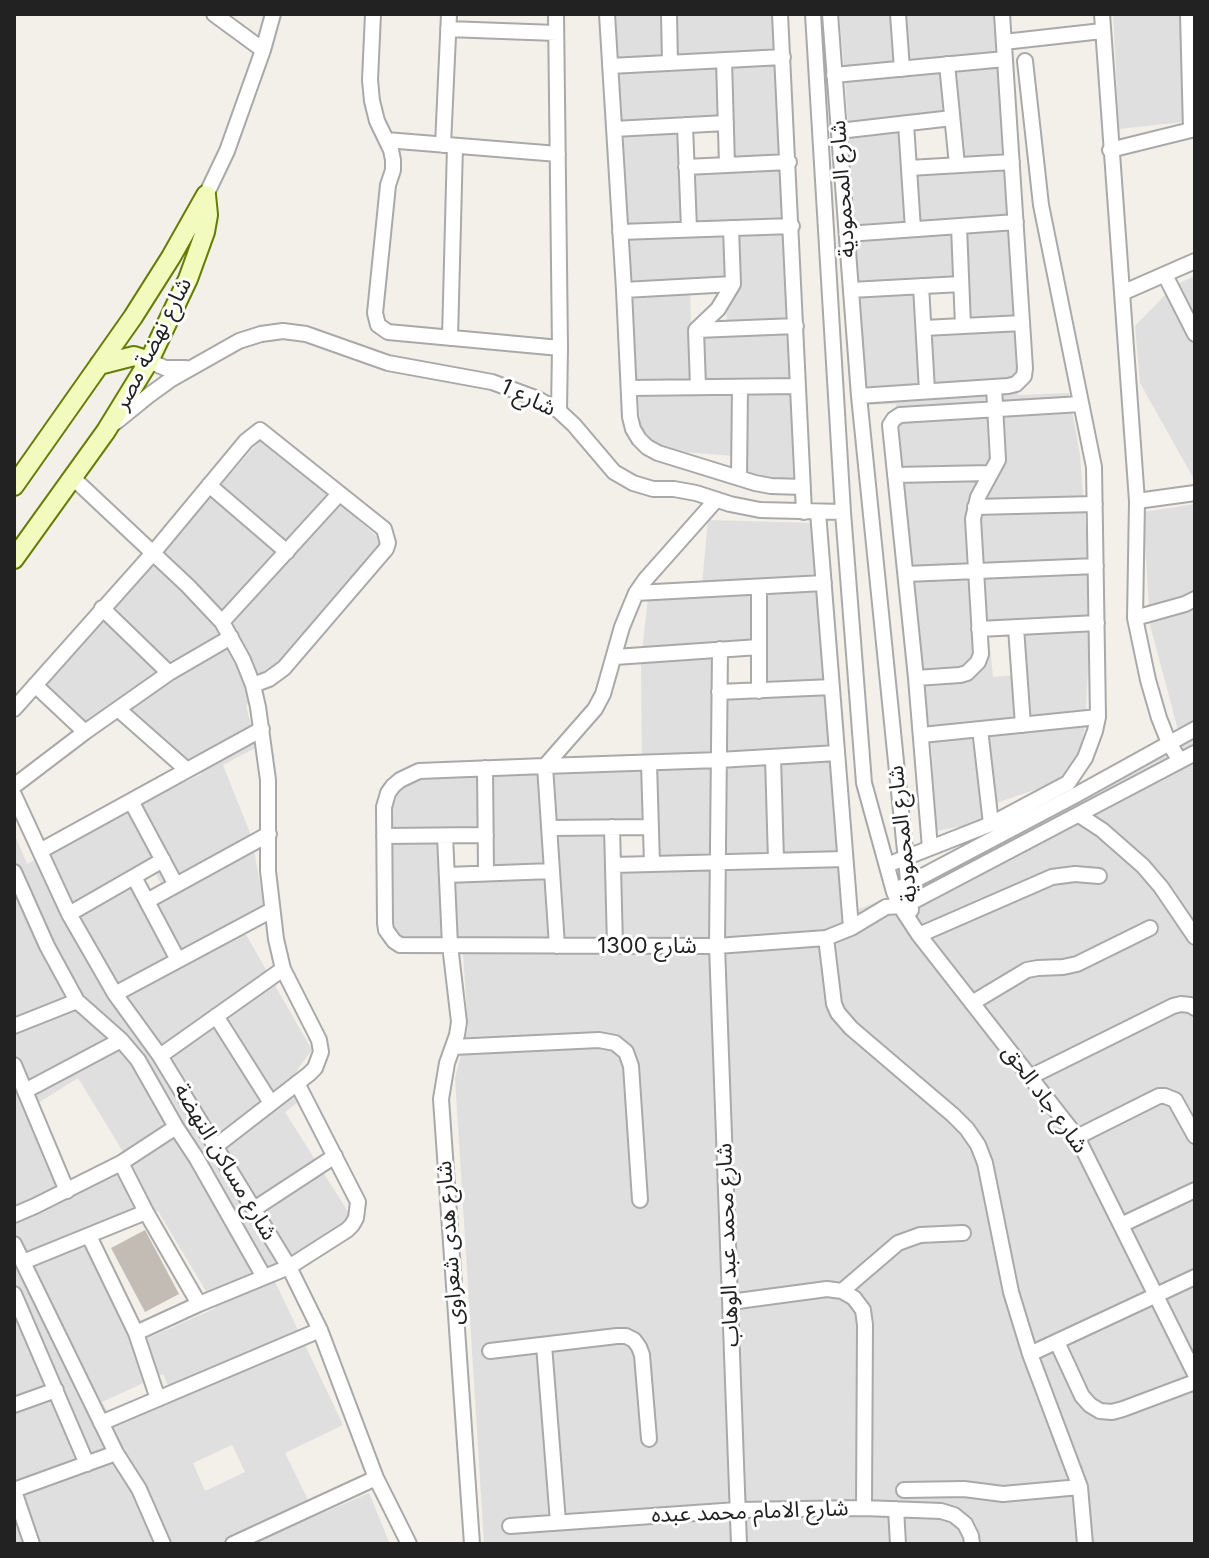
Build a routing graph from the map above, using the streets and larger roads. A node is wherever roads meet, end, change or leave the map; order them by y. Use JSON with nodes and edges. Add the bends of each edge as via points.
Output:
{"nodes":[{"id":1,"x":214,"y":14,"type":"edge"},
{"id":2,"x":273,"y":14,"type":"edge"},
{"id":3,"x":373,"y":14,"type":"edge"},
{"id":4,"x":556,"y":14,"type":"edge"},
{"id":5,"x":607,"y":14,"type":"edge"},
{"id":6,"x":669,"y":14,"type":"edge"},
{"id":7,"x":780,"y":14,"type":"edge"},
{"id":8,"x":813,"y":14,"type":"edge"},
{"id":9,"x":830,"y":14,"type":"edge"},
{"id":10,"x":898,"y":14,"type":"edge"},
{"id":11,"x":1002,"y":14,"type":"edge"},
{"id":12,"x":1102,"y":14,"type":"edge"},
{"id":13,"x":1188,"y":14,"type":"edge"},
{"id":14,"x":448,"y":22,"type":"edge"},
{"id":15,"x":1102,"y":31,"type":"junction"},
{"id":16,"x":556,"y":33,"type":"junction"},
{"id":17,"x":1004,"y":42,"type":"junction"},
{"id":18,"x":263,"y":50,"type":"junction"},
{"id":19,"x":783,"y":57,"type":"junction"},
{"id":20,"x":1005,"y":59,"type":"junction"},
{"id":21,"x":724,"y":60,"type":"junction"},
{"id":22,"x":1025,"y":61,"type":"dead end"},
{"id":23,"x":670,"y":63,"type":"junction"},
{"id":24,"x":947,"y":64,"type":"junction"},
{"id":25,"x":610,"y":66,"type":"junction"},
{"id":26,"x":902,"y":69,"type":"junction"},
{"id":27,"x":834,"y":75,"type":"junction"},
{"id":28,"x":952,"y":118,"type":"junction"},
{"id":29,"x":726,"y":123,"type":"junction"},
{"id":30,"x":906,"y":124,"type":"junction"},
{"id":31,"x":685,"y":125,"type":"junction"},
{"id":32,"x":614,"y":129,"type":"junction"},
{"id":33,"x":1193,"y":130,"type":"edge"},
{"id":34,"x":839,"y":131,"type":"junction"},
{"id":35,"x":386,"y":140,"type":"junction"},
{"id":36,"x":449,"y":145,"type":"junction"},
{"id":37,"x":1110,"y":150,"type":"junction"},
{"id":38,"x":558,"y":154,"type":"junction"},
{"id":39,"x":789,"y":162,"type":"junction"},
{"id":40,"x":1012,"y":162,"type":"junction"},
{"id":41,"x":727,"y":165,"type":"junction"},
{"id":42,"x":957,"y":165,"type":"junction"},
{"id":43,"x":686,"y":167,"type":"junction"},
{"id":44,"x":909,"y":168,"type":"junction"},
{"id":45,"x":206,"y":195,"type":"junction"},
{"id":46,"x":1016,"y":222,"type":"junction"},
{"id":47,"x":792,"y":226,"type":"junction"},
{"id":48,"x":959,"y":226,"type":"junction"},
{"id":49,"x":731,"y":228,"type":"junction"},
{"id":50,"x":689,"y":229,"type":"junction"},
{"id":51,"x":913,"y":229,"type":"junction"},
{"id":52,"x":620,"y":232,"type":"junction"},
{"id":53,"x":847,"y":234,"type":"junction"},
{"id":54,"x":1195,"y":261,"type":"edge"},
{"id":55,"x":1165,"y":275,"type":"junction"},
{"id":56,"x":733,"y":284,"type":"junction"},
{"id":57,"x":961,"y":284,"type":"junction"},
{"id":58,"x":921,"y":286,"type":"junction"},
{"id":59,"x":624,"y":290,"type":"junction"},
{"id":60,"x":851,"y":290,"type":"junction"},
{"id":61,"x":1122,"y":293,"type":"junction"},
{"id":62,"x":1022,"y":323,"type":"junction"},
{"id":63,"x":796,"y":326,"type":"junction"},
{"id":64,"x":963,"y":326,"type":"junction"},
{"id":65,"x":924,"y":328,"type":"junction"},
{"id":66,"x":696,"y":330,"type":"junction"},
{"id":67,"x":1195,"y":334,"type":"edge"},
{"id":68,"x":450,"y":338,"type":"junction"},
{"id":69,"x":560,"y":348,"type":"junction"},
{"id":70,"x":149,"y":361,"type":"junction"},
{"id":71,"x":99,"y":365,"type":"junction"},
{"id":72,"x":856,"y":365,"type":"junction"},
{"id":73,"x":194,"y":366,"type":"junction"},
{"id":74,"x":834,"y":368,"type":"junction"},
{"id":75,"x":798,"y":386,"type":"junction"},
{"id":76,"x":698,"y":387,"type":"junction"},
{"id":77,"x":740,"y":387,"type":"junction"},
{"id":78,"x":994,"y":387,"type":"junction"},
{"id":79,"x":629,"y":388,"type":"junction"},
{"id":80,"x":927,"y":391,"type":"junction"},
{"id":81,"x":859,"y":396,"type":"junction"},
{"id":82,"x":1081,"y":404,"type":"junction"},
{"id":83,"x":995,"y":410,"type":"junction"},
{"id":84,"x":559,"y":411,"type":"junction"},
{"id":85,"x":106,"y":431,"type":"junction"},
{"id":86,"x":990,"y":473,"type":"junction"},
{"id":87,"x":895,"y":475,"type":"junction"},
{"id":88,"x":72,"y":477,"type":"junction"},
{"id":89,"x":739,"y":478,"type":"junction"},
{"id":90,"x":209,"y":485,"type":"junction"},
{"id":91,"x":14,"y":486,"type":"edge"},
{"id":92,"x":803,"y":487,"type":"junction"},
{"id":93,"x":1195,"y":493,"type":"edge"},
{"id":94,"x":339,"y":494,"type":"junction"},
{"id":95,"x":716,"y":500,"type":"junction"},
{"id":96,"x":1137,"y":501,"type":"junction"},
{"id":97,"x":1095,"y":504,"type":"junction"},
{"id":98,"x":975,"y":507,"type":"junction"},
{"id":99,"x":811,"y":512,"type":"junction"},
{"id":100,"x":843,"y":512,"type":"junction"},
{"id":101,"x":287,"y":552,"type":"junction"},
{"id":102,"x":153,"y":553,"type":"junction"},
{"id":103,"x":14,"y":559,"type":"edge"},
{"id":104,"x":1096,"y":566,"type":"junction"},
{"id":105,"x":976,"y":571,"type":"junction"},
{"id":106,"x":906,"y":574,"type":"junction"},
{"id":107,"x":824,"y":583,"type":"junction"},
{"id":108,"x":759,"y":587,"type":"junction"},
{"id":109,"x":636,"y":593,"type":"junction"},
{"id":110,"x":1195,"y":599,"type":"edge"},
{"id":111,"x":102,"y":608,"type":"junction"},
{"id":112,"x":1135,"y":618,"type":"junction"},
{"id":113,"x":222,"y":622,"type":"junction"},
{"id":114,"x":1097,"y":623,"type":"junction"},
{"id":115,"x":1016,"y":628,"type":"junction"},
{"id":116,"x":979,"y":629,"type":"junction"},
{"id":117,"x":231,"y":637,"type":"junction"},
{"id":118,"x":759,"y":647,"type":"junction"},
{"id":119,"x":720,"y":649,"type":"junction"},
{"id":120,"x":615,"y":657,"type":"junction"},
{"id":121,"x":169,"y":673,"type":"junction"},
{"id":122,"x":916,"y":678,"type":"junction"},
{"id":123,"x":35,"y":685,"type":"junction"},
{"id":124,"x":253,"y":685,"type":"junction"},
{"id":125,"x":832,"y":687,"type":"junction"},
{"id":126,"x":759,"y":691,"type":"junction"},
{"id":127,"x":719,"y":692,"type":"junction"},
{"id":128,"x":14,"y":709,"type":"edge"},
{"id":129,"x":118,"y":709,"type":"junction"},
{"id":130,"x":1098,"y":717,"type":"junction"},
{"id":131,"x":1023,"y":725,"type":"junction"},
{"id":132,"x":262,"y":729,"type":"junction"},
{"id":133,"x":980,"y":729,"type":"junction"},
{"id":134,"x":1195,"y":729,"type":"edge"},
{"id":135,"x":85,"y":732,"type":"junction"},
{"id":136,"x":922,"y":735,"type":"junction"},
{"id":137,"x":1169,"y":743,"type":"junction"},
{"id":138,"x":837,"y":753,"type":"junction"},
{"id":139,"x":1195,"y":753,"type":"edge"},
{"id":140,"x":773,"y":757,"type":"junction"},
{"id":141,"x":719,"y":760,"type":"junction"},
{"id":142,"x":1180,"y":761,"type":"junction"},
{"id":143,"x":649,"y":763,"type":"junction"},
{"id":144,"x":545,"y":766,"type":"junction"},
{"id":145,"x":485,"y":768,"type":"junction"},
{"id":146,"x":187,"y":770,"type":"junction"},
{"id":147,"x":14,"y":786,"type":"edge"},
{"id":148,"x":14,"y":795,"type":"edge"},
{"id":149,"x":131,"y":801,"type":"junction"},
{"id":150,"x":1079,"y":815,"type":"junction"},
{"id":151,"x":991,"y":824,"type":"junction"},
{"id":152,"x":612,"y":827,"type":"junction"},
{"id":153,"x":651,"y":827,"type":"junction"},
{"id":154,"x":549,"y":828,"type":"junction"},
{"id":155,"x":269,"y":834,"type":"junction"},
{"id":156,"x":486,"y":835,"type":"junction"},
{"id":157,"x":384,"y":836,"type":"junction"},
{"id":158,"x":445,"y":836,"type":"junction"},
{"id":159,"x":930,"y":848,"type":"junction"},
{"id":160,"x":40,"y":851,"type":"junction"},
{"id":161,"x":905,"y":858,"type":"junction"},
{"id":162,"x":845,"y":859,"type":"junction"},
{"id":163,"x":163,"y":860,"type":"junction"},
{"id":164,"x":776,"y":861,"type":"junction"},
{"id":165,"x":718,"y":862,"type":"junction"},
{"id":166,"x":652,"y":864,"type":"junction"},
{"id":167,"x":613,"y":865,"type":"junction"},
{"id":168,"x":887,"y":865,"type":"junction"},
{"id":169,"x":552,"y":871,"type":"junction"},
{"id":170,"x":14,"y":872,"type":"edge"},
{"id":171,"x":486,"y":873,"type":"junction"},
{"id":172,"x":447,"y":875,"type":"junction"},
{"id":173,"x":1099,"y":876,"type":"dead end"},
{"id":174,"x":134,"y":877,"type":"junction"},
{"id":175,"x":907,"y":883,"type":"junction"},
{"id":176,"x":176,"y":885,"type":"junction"},
{"id":177,"x":894,"y":892,"type":"junction"},
{"id":178,"x":19,"y":896,"type":"edge"},
{"id":179,"x":147,"y":901,"type":"junction"},
{"id":180,"x":899,"y":905,"type":"junction"},
{"id":181,"x":272,"y":910,"type":"junction"},
{"id":182,"x":69,"y":914,"type":"junction"},
{"id":183,"x":851,"y":928,"type":"junction"},
{"id":184,"x":1150,"y":928,"type":"dead end"},
{"id":185,"x":916,"y":930,"type":"junction"},
{"id":186,"x":1195,"y":937,"type":"edge"},
{"id":187,"x":826,"y":938,"type":"junction"},
{"id":188,"x":450,"y":945,"type":"junction"},
{"id":189,"x":557,"y":946,"type":"junction"},
{"id":190,"x":615,"y":946,"type":"junction"},
{"id":191,"x":717,"y":946,"type":"junction"},
{"id":192,"x":178,"y":960,"type":"junction"},
{"id":193,"x":283,"y":969,"type":"junction"},
{"id":194,"x":115,"y":994,"type":"junction"},
{"id":195,"x":77,"y":1001,"type":"junction"},
{"id":196,"x":972,"y":1003,"type":"junction"},
{"id":197,"x":1195,"y":1008,"type":"edge"},
{"id":198,"x":216,"y":1016,"type":"junction"},
{"id":199,"x":14,"y":1026,"type":"edge"},
{"id":200,"x":121,"y":1040,"type":"junction"},
{"id":201,"x":453,"y":1047,"type":"junction"},
{"id":202,"x":160,"y":1056,"type":"junction"},
{"id":203,"x":14,"y":1065,"type":"edge"},
{"id":204,"x":1030,"y":1077,"type":"junction"},
{"id":205,"x":297,"y":1083,"type":"junction"},
{"id":206,"x":25,"y":1091,"type":"junction"},
{"id":207,"x":271,"y":1103,"type":"junction"},
{"id":208,"x":176,"y":1127,"type":"junction"},
{"id":209,"x":1195,"y":1136,"type":"edge"},
{"id":210,"x":1077,"y":1137,"type":"junction"},
{"id":211,"x":216,"y":1146,"type":"junction"},
{"id":212,"x":335,"y":1156,"type":"junction"},
{"id":213,"x":121,"y":1163,"type":"junction"},
{"id":214,"x":1195,"y":1190,"type":"edge"},
{"id":215,"x":67,"y":1191,"type":"junction"},
{"id":216,"x":640,"y":1200,"type":"dead end"},
{"id":217,"x":254,"y":1209,"type":"junction"},
{"id":218,"x":146,"y":1212,"type":"junction"},
{"id":219,"x":14,"y":1215,"type":"edge"},
{"id":220,"x":1121,"y":1225,"type":"junction"},
{"id":221,"x":963,"y":1233,"type":"dead end"},
{"id":222,"x":89,"y":1236,"type":"junction"},
{"id":223,"x":14,"y":1244,"type":"edge"},
{"id":224,"x":23,"y":1262,"type":"junction"},
{"id":225,"x":289,"y":1267,"type":"junction"},
{"id":226,"x":264,"y":1277,"type":"junction"},
{"id":227,"x":1195,"y":1277,"type":"edge"},
{"id":228,"x":842,"y":1291,"type":"junction"},
{"id":229,"x":14,"y":1294,"type":"edge"},
{"id":230,"x":1156,"y":1295,"type":"junction"},
{"id":231,"x":730,"y":1302,"type":"junction"},
{"id":232,"x":199,"y":1304,"type":"junction"},
{"id":233,"x":320,"y":1330,"type":"junction"},
{"id":234,"x":136,"y":1333,"type":"junction"},
{"id":235,"x":1057,"y":1342,"type":"junction"},
{"id":236,"x":544,"y":1345,"type":"junction"},
{"id":237,"x":490,"y":1351,"type":"dead end"},
{"id":238,"x":1030,"y":1354,"type":"junction"},
{"id":239,"x":1195,"y":1374,"type":"edge"},
{"id":240,"x":1195,"y":1382,"type":"edge"},
{"id":241,"x":56,"y":1390,"type":"junction"},
{"id":242,"x":158,"y":1399,"type":"junction"},
{"id":243,"x":14,"y":1405,"type":"edge"},
{"id":244,"x":101,"y":1423,"type":"junction"},
{"id":245,"x":649,"y":1439,"type":"dead end"},
{"id":246,"x":116,"y":1453,"type":"junction"},
{"id":247,"x":87,"y":1464,"type":"junction"},
{"id":248,"x":376,"y":1478,"type":"junction"},
{"id":249,"x":1080,"y":1487,"type":"junction"},
{"id":250,"x":14,"y":1490,"type":"edge"},
{"id":251,"x":904,"y":1490,"type":"dead end"},
{"id":252,"x":864,"y":1508,"type":"junction"},
{"id":253,"x":896,"y":1509,"type":"junction"},
{"id":254,"x":737,"y":1510,"type":"junction"},
{"id":255,"x":558,"y":1522,"type":"junction"},
{"id":256,"x":510,"y":1526,"type":"dead end"},
{"id":257,"x":267,"y":1537,"type":"edge"},
{"id":258,"x":32,"y":1544,"type":"edge"},
{"id":259,"x":163,"y":1544,"type":"edge"},
{"id":260,"x":233,"y":1544,"type":"edge"},
{"id":261,"x":409,"y":1544,"type":"edge"},
{"id":262,"x":472,"y":1544,"type":"edge"},
{"id":263,"x":739,"y":1544,"type":"edge"},
{"id":264,"x":898,"y":1544,"type":"edge"},
{"id":265,"x":972,"y":1544,"type":"edge"},
{"id":266,"x":1085,"y":1544,"type":"edge"}],
"edges":[{"from":1,"to":18,"type":"street"},
{"from":2,"to":18,"type":"street","name":"شارع نهضة مصر"},
{"from":3,"to":35,"type":"street","via":[[372,101]]},
{"from":4,"to":16,"type":"street"},
{"from":5,"to":25,"type":"street"},
{"from":6,"to":23,"type":"street"},
{"from":7,"to":19,"type":"street"},
{"from":8,"to":74,"type":"street","name":"شارع المحمودية"},
{"from":9,"to":27,"type":"street","name":"شارع المحمودية"},
{"from":10,"to":26,"type":"street"},
{"from":11,"to":17,"type":"street"},
{"from":12,"to":15,"type":"street"},
{"from":13,"to":33,"type":"street"},
{"from":14,"to":16,"type":"street"},
{"from":14,"to":36,"type":"street"},
{"from":15,"to":17,"type":"street"},
{"from":15,"to":37,"type":"street"},
{"from":16,"to":38,"type":"street"},
{"from":17,"to":20,"type":"street"},
{"from":18,"to":45,"type":"street","name":"شارع نهضة مصر"},
{"from":19,"to":21,"type":"street"},
{"from":19,"to":39,"type":"street"},
{"from":20,"to":24,"type":"street"},
{"from":20,"to":40,"type":"street"},
{"from":21,"to":23,"type":"street"},
{"from":21,"to":29,"type":"street"},
{"from":22,"to":82,"type":"street","via":[[1041,205]]},
{"from":23,"to":25,"type":"street"},
{"from":24,"to":26,"type":"street"},
{"from":24,"to":28,"type":"street"},
{"from":25,"to":32,"type":"street"},
{"from":26,"to":27,"type":"street"},
{"from":27,"to":34,"type":"street","name":"شارع المحمودية"},
{"from":28,"to":30,"type":"street"},
{"from":28,"to":42,"type":"street"},
{"from":29,"to":31,"type":"street"},
{"from":29,"to":41,"type":"street"},
{"from":30,"to":34,"type":"street"},
{"from":30,"to":44,"type":"street"},
{"from":31,"to":32,"type":"street"},
{"from":31,"to":43,"type":"street"},
{"from":32,"to":52,"type":"street"},
{"from":33,"to":37,"type":"street"},
{"from":34,"to":53,"type":"street","name":"شارع المحمودية"},
{"from":35,"to":36,"type":"street"},
{"from":35,"to":68,"type":"street","via":[[393,170],[375,320],[388,332]]},
{"from":36,"to":38,"type":"street"},
{"from":36,"to":68,"type":"street"},
{"from":37,"to":61,"type":"street"},
{"from":38,"to":69,"type":"street"},
{"from":39,"to":41,"type":"street"},
{"from":39,"to":47,"type":"street"},
{"from":40,"to":42,"type":"street"},
{"from":40,"to":46,"type":"street"},
{"from":41,"to":43,"type":"street"},
{"from":42,"to":44,"type":"street"},
{"from":43,"to":50,"type":"street"},
{"from":44,"to":51,"type":"street"},
{"from":45,"to":70,"type":"street","name":"شارع نهضة مصر","via":[[208,215],[200,246]]},
{"from":45,"to":71,"type":"street","name":"شارع نهضة مصر"},
{"from":46,"to":48,"type":"street"},
{"from":46,"to":62,"type":"street"},
{"from":47,"to":49,"type":"street"},
{"from":47,"to":63,"type":"street"},
{"from":48,"to":51,"type":"street"},
{"from":48,"to":57,"type":"street"},
{"from":49,"to":50,"type":"street"},
{"from":49,"to":56,"type":"street"},
{"from":50,"to":52,"type":"street"},
{"from":51,"to":53,"type":"street"},
{"from":52,"to":59,"type":"street"},
{"from":53,"to":60,"type":"street","name":"شارع المحمودية"},
{"from":54,"to":55,"type":"street"},
{"from":55,"to":61,"type":"street"},
{"from":55,"to":67,"type":"street"},
{"from":56,"to":59,"type":"street"},
{"from":56,"to":66,"type":"street"},
{"from":57,"to":58,"type":"street"},
{"from":57,"to":64,"type":"street"},
{"from":58,"to":60,"type":"street"},
{"from":58,"to":65,"type":"street"},
{"from":59,"to":79,"type":"street"},
{"from":60,"to":72,"type":"street","name":"شارع المحمودية"},
{"from":61,"to":96,"type":"street"},
{"from":62,"to":64,"type":"street"},
{"from":62,"to":78,"type":"street","via":[[1024,376],[1016,384]]},
{"from":63,"to":66,"type":"street"},
{"from":63,"to":75,"type":"street"},
{"from":64,"to":65,"type":"street"},
{"from":65,"to":80,"type":"street"},
{"from":66,"to":76,"type":"street"},
{"from":68,"to":69,"type":"street"},
{"from":69,"to":84,"type":"street"},
{"from":70,"to":71,"type":"street","via":[[134,356]]},
{"from":70,"to":73,"type":"street","via":[[173,369]]},
{"from":70,"to":85,"type":"street","name":"شارع نهضة مصر"},
{"from":71,"to":91,"type":"street","name":"شارع نهضة مصر"},
{"from":72,"to":74,"type":"street"},
{"from":72,"to":81,"type":"street","name":"شارع المحمودية"},
{"from":73,"to":84,"type":"street","name":"شارع 1","via":[[239,341],[283,331],[388,363],[492,382]]},
{"from":73,"to":85,"type":"street","name":"شارع 1"},
{"from":74,"to":100,"type":"street","name":"شارع المحمودية"},
{"from":75,"to":77,"type":"street"},
{"from":75,"to":92,"type":"street"},
{"from":76,"to":77,"type":"street"},
{"from":76,"to":79,"type":"street"},
{"from":77,"to":89,"type":"street"},
{"from":78,"to":80,"type":"street"},
{"from":78,"to":83,"type":"street"},
{"from":79,"to":89,"type":"street","via":[[633,429],[647,447]]},
{"from":80,"to":81,"type":"street"},
{"from":81,"to":161,"type":"street","name":"شارع المحمودية"},
{"from":82,"to":83,"type":"street"},
{"from":82,"to":97,"type":"street","via":[[1094,467]]},
{"from":83,"to":86,"type":"street","via":[[998,460]]},
{"from":83,"to":87,"type":"street","via":[[897,417],[890,425]]},
{"from":84,"to":95,"type":"street","name":"شارع 1","via":[[614,472],[633,483]]},
{"from":85,"to":88,"type":"street","name":"شارع نهضة مصر"},
{"from":86,"to":87,"type":"street"},
{"from":86,"to":98,"type":"street"},
{"from":87,"to":106,"type":"street"},
{"from":88,"to":102,"type":"street"},
{"from":88,"to":103,"type":"street","name":"شارع نهضة مصر"},
{"from":89,"to":92,"type":"street"},
{"from":90,"to":94,"type":"street","via":[[260,430]]},
{"from":90,"to":101,"type":"street"},
{"from":90,"to":102,"type":"street"},
{"from":92,"to":99,"type":"street"},
{"from":93,"to":96,"type":"street"},
{"from":94,"to":101,"type":"street"},
{"from":94,"to":124,"type":"street","via":[[384,529],[386,549],[284,668]]},
{"from":95,"to":99,"type":"street","name":"شارع 1","via":[[760,510]]},
{"from":95,"to":109,"type":"street"},
{"from":96,"to":112,"type":"street"},
{"from":97,"to":98,"type":"street"},
{"from":97,"to":104,"type":"street"},
{"from":98,"to":105,"type":"street"},
{"from":99,"to":100,"type":"street","name":"شارع 1"},
{"from":99,"to":107,"type":"street"},
{"from":100,"to":168,"type":"street","name":"شارع المحمودية","via":[[864,783]]},
{"from":101,"to":113,"type":"street"},
{"from":102,"to":111,"type":"street"},
{"from":102,"to":113,"type":"street"},
{"from":104,"to":105,"type":"street"},
{"from":104,"to":114,"type":"street"},
{"from":105,"to":106,"type":"street"},
{"from":105,"to":116,"type":"street"},
{"from":106,"to":122,"type":"street"},
{"from":107,"to":108,"type":"street"},
{"from":107,"to":125,"type":"street"},
{"from":108,"to":109,"type":"street"},
{"from":108,"to":118,"type":"street"},
{"from":109,"to":120,"type":"street"},
{"from":110,"to":112,"type":"street"},
{"from":111,"to":121,"type":"street"},
{"from":111,"to":123,"type":"street"},
{"from":112,"to":137,"type":"street"},
{"from":113,"to":117,"type":"street"},
{"from":114,"to":115,"type":"street"},
{"from":114,"to":130,"type":"street"},
{"from":115,"to":116,"type":"street"},
{"from":115,"to":131,"type":"street"},
{"from":116,"to":122,"type":"street","via":[[981,654],[974,668],[960,675]]},
{"from":117,"to":121,"type":"street"},
{"from":117,"to":124,"type":"street"},
{"from":118,"to":119,"type":"street"},
{"from":118,"to":126,"type":"street"},
{"from":119,"to":120,"type":"street"},
{"from":119,"to":127,"type":"street","name":"شارع محمد عبد الوهاب"},
{"from":120,"to":144,"type":"street","via":[[595,709]]},
{"from":121,"to":129,"type":"street"},
{"from":122,"to":136,"type":"street"},
{"from":123,"to":128,"type":"street"},
{"from":123,"to":135,"type":"street"},
{"from":124,"to":132,"type":"street"},
{"from":125,"to":126,"type":"street"},
{"from":125,"to":138,"type":"street"},
{"from":126,"to":127,"type":"street"},
{"from":127,"to":141,"type":"street","name":"شارع محمد عبد الوهاب"},
{"from":129,"to":135,"type":"street"},
{"from":129,"to":146,"type":"street"},
{"from":130,"to":131,"type":"street"},
{"from":130,"to":151,"type":"street","via":[[1085,758],[1068,783]]},
{"from":131,"to":133,"type":"street"},
{"from":132,"to":146,"type":"street"},
{"from":132,"to":155,"type":"street"},
{"from":133,"to":136,"type":"street"},
{"from":133,"to":151,"type":"street"},
{"from":134,"to":137,"type":"street"},
{"from":135,"to":147,"type":"street"},
{"from":136,"to":159,"type":"street"},
{"from":137,"to":142,"type":"street"},
{"from":137,"to":175,"type":"street"},
{"from":138,"to":140,"type":"street"},
{"from":138,"to":162,"type":"street"},
{"from":139,"to":142,"type":"street","name":"شارع 1300"},
{"from":140,"to":141,"type":"street"},
{"from":140,"to":164,"type":"street"},
{"from":141,"to":143,"type":"street"},
{"from":141,"to":165,"type":"street","name":"شارع محمد عبد الوهاب"},
{"from":142,"to":150,"type":"street","name":"شارع 1300"},
{"from":143,"to":144,"type":"street"},
{"from":143,"to":153,"type":"street"},
{"from":144,"to":145,"type":"street"},
{"from":144,"to":154,"type":"street"},
{"from":145,"to":156,"type":"street"},
{"from":145,"to":157,"type":"street","via":[[419,771],[400,780],[388,793]]},
{"from":146,"to":149,"type":"street"},
{"from":148,"to":160,"type":"street","name":"شارع مساكن النهضة"},
{"from":149,"to":160,"type":"street"},
{"from":149,"to":163,"type":"street"},
{"from":150,"to":180,"type":"street","name":"شارع 1300"},
{"from":150,"to":186,"type":"street","via":[[1143,866]]},
{"from":151,"to":159,"type":"street"},
{"from":152,"to":153,"type":"street"},
{"from":152,"to":154,"type":"street"},
{"from":152,"to":167,"type":"street"},
{"from":153,"to":166,"type":"street"},
{"from":154,"to":169,"type":"street"},
{"from":155,"to":176,"type":"street"},
{"from":155,"to":181,"type":"street"},
{"from":156,"to":158,"type":"street"},
{"from":156,"to":171,"type":"street"},
{"from":157,"to":158,"type":"street"},
{"from":157,"to":188,"type":"street","name":"شارع 1300","via":[[385,923],[390,936],[400,945]]},
{"from":158,"to":172,"type":"street","name":"شارع هدى شعراوى"},
{"from":159,"to":161,"type":"street"},
{"from":160,"to":182,"type":"street","name":"شارع مساكن النهضة"},
{"from":161,"to":168,"type":"street"},
{"from":161,"to":175,"type":"street","name":"شارع المحمودية"},
{"from":162,"to":164,"type":"street"},
{"from":162,"to":183,"type":"street"},
{"from":163,"to":174,"type":"street"},
{"from":163,"to":176,"type":"street"},
{"from":164,"to":165,"type":"street"},
{"from":165,"to":166,"type":"street"},
{"from":165,"to":191,"type":"street","name":"شارع محمد عبد الوهاب"},
{"from":166,"to":167,"type":"street"},
{"from":167,"to":190,"type":"street"},
{"from":168,"to":177,"type":"street","name":"شارع المحمودية"},
{"from":169,"to":171,"type":"street"},
{"from":169,"to":189,"type":"street"},
{"from":170,"to":178,"type":"street","name":"شارع مساكن النهضة"},
{"from":171,"to":172,"type":"street"},
{"from":172,"to":188,"type":"street","name":"شارع هدى شعراوى"},
{"from":173,"to":185,"type":"street","via":[[1052,877]]},
{"from":174,"to":179,"type":"street"},
{"from":174,"to":182,"type":"street"},
{"from":175,"to":177,"type":"street"},
{"from":175,"to":180,"type":"street","name":"شارع المحمودية"},
{"from":176,"to":179,"type":"street"},
{"from":177,"to":180,"type":"street"},
{"from":178,"to":195,"type":"street","name":"شارع مساكن النهضة"},
{"from":179,"to":192,"type":"street"},
{"from":180,"to":183,"type":"street","name":"شارع 1300"},
{"from":180,"to":185,"type":"street","name":"شارع المحمودية"},
{"from":181,"to":192,"type":"street"},
{"from":181,"to":193,"type":"street"},
{"from":182,"to":194,"type":"street","name":"شارع مساكن النهضة"},
{"from":183,"to":187,"type":"street","name":"شارع 1300"},
{"from":184,"to":196,"type":"street","via":[[1077,964],[1027,970]]},
{"from":185,"to":196,"type":"street","name":"شارع جاد الحق"},
{"from":187,"to":191,"type":"street","name":"شارع 1300"},
{"from":187,"to":238,"type":"street","via":[[838,1013],[953,1115],[978,1145]]},
{"from":188,"to":189,"type":"street","name":"شارع 1300"},
{"from":188,"to":201,"type":"street","name":"شارع هدى شعراوى","via":[[459,1022]]},
{"from":189,"to":190,"type":"street","name":"شارع 1300"},
{"from":190,"to":191,"type":"street","name":"شارع 1300"},
{"from":191,"to":231,"type":"street","name":"شارع محمد عبد الوهاب"},
{"from":192,"to":194,"type":"street"},
{"from":193,"to":198,"type":"street"},
{"from":193,"to":205,"type":"street","via":[[321,1052],[315,1068]]},
{"from":194,"to":202,"type":"street","name":"شارع مساكن النهضة"},
{"from":195,"to":199,"type":"street"},
{"from":195,"to":200,"type":"street","name":"شارع مساكن النهضة"},
{"from":196,"to":204,"type":"street","name":"شارع جاد الحق"},
{"from":197,"to":204,"type":"street","via":[[1173,1006]]},
{"from":198,"to":202,"type":"street"},
{"from":198,"to":207,"type":"street"},
{"from":200,"to":206,"type":"street"},
{"from":200,"to":208,"type":"street","name":"شارع مساكن النهضة"},
{"from":201,"to":216,"type":"street","via":[[615,1043],[631,1066]]},
{"from":201,"to":262,"type":"street","name":"شارع هدى شعراوى","via":[[441,1099]]},
{"from":202,"to":211,"type":"street","name":"شارع مساكن النهضة"},
{"from":203,"to":206,"type":"street"},
{"from":204,"to":210,"type":"street","name":"شارع جاد الحق"},
{"from":205,"to":207,"type":"street"},
{"from":205,"to":212,"type":"street"},
{"from":206,"to":215,"type":"street"},
{"from":207,"to":211,"type":"street"},
{"from":208,"to":213,"type":"street"},
{"from":208,"to":226,"type":"street","name":"شارع مساكن النهضة"},
{"from":209,"to":210,"type":"street","via":[[1175,1100],[1159,1096]]},
{"from":210,"to":220,"type":"street","name":"شارع جاد الحق"},
{"from":211,"to":217,"type":"street","name":"شارع مساكن النهضة"},
{"from":212,"to":217,"type":"street"},
{"from":212,"to":225,"type":"street","via":[[358,1202],[356,1218],[347,1230]]},
{"from":213,"to":215,"type":"street"},
{"from":213,"to":218,"type":"street"},
{"from":214,"to":220,"type":"street"},
{"from":215,"to":219,"type":"street"},
{"from":217,"to":225,"type":"street","name":"شارع مساكن النهضة"},
{"from":218,"to":222,"type":"street"},
{"from":218,"to":232,"type":"street"},
{"from":220,"to":230,"type":"street","name":"شارع جاد الحق"},
{"from":221,"to":228,"type":"street","via":[[920,1235],[898,1243]]},
{"from":222,"to":224,"type":"street"},
{"from":222,"to":234,"type":"street"},
{"from":223,"to":224,"type":"street"},
{"from":224,"to":244,"type":"street"},
{"from":225,"to":226,"type":"street"},
{"from":225,"to":233,"type":"street","name":"شارع مساكن النهضة"},
{"from":226,"to":232,"type":"street"},
{"from":227,"to":230,"type":"street"},
{"from":228,"to":231,"type":"street"},
{"from":228,"to":252,"type":"street","via":[[863,1310],[865,1325]]},
{"from":229,"to":241,"type":"street"},
{"from":230,"to":235,"type":"street"},
{"from":230,"to":239,"type":"street","name":"شارع جاد الحق"},
{"from":231,"to":254,"type":"street","name":"شارع محمد عبد الوهاب"},
{"from":232,"to":234,"type":"street"},
{"from":233,"to":242,"type":"street"},
{"from":233,"to":248,"type":"street","name":"شارع مساكن النهضة"},
{"from":234,"to":242,"type":"street"},
{"from":235,"to":238,"type":"street"},
{"from":235,"to":240,"type":"street","via":[[1082,1396],[1100,1411],[1123,1409]]},
{"from":236,"to":237,"type":"street"},
{"from":236,"to":245,"type":"street","via":[[617,1336],[634,1340],[642,1355]]},
{"from":236,"to":255,"type":"street"},
{"from":238,"to":249,"type":"street"},
{"from":241,"to":243,"type":"street"},
{"from":241,"to":247,"type":"street"},
{"from":242,"to":244,"type":"street"},
{"from":244,"to":246,"type":"street"},
{"from":246,"to":247,"type":"street"},
{"from":246,"to":259,"type":"street"},
{"from":247,"to":250,"type":"street"},
{"from":248,"to":257,"type":"street"},
{"from":248,"to":261,"type":"street","name":"شارع مساكن النهضة"},
{"from":249,"to":251,"type":"street","via":[[1003,1494]]},
{"from":249,"to":266,"type":"street"},
{"from":250,"to":258,"type":"street"},
{"from":252,"to":253,"type":"street","name":"شارع الامام محمد عبده"},
{"from":252,"to":254,"type":"street","name":"شارع الامام محمد عبده"},
{"from":253,"to":264,"type":"street"},
{"from":253,"to":265,"type":"street","name":"شارع الامام محمد عبده","via":[[954,1515],[965,1524]]},
{"from":254,"to":255,"type":"street","name":"شارع الامام محمد عبده"},
{"from":254,"to":263,"type":"street","name":"شارع محمد عبد الوهاب"},
{"from":255,"to":256,"type":"street","name":"شارع الامام محمد عبده"},
{"from":257,"to":260,"type":"street"}]}
